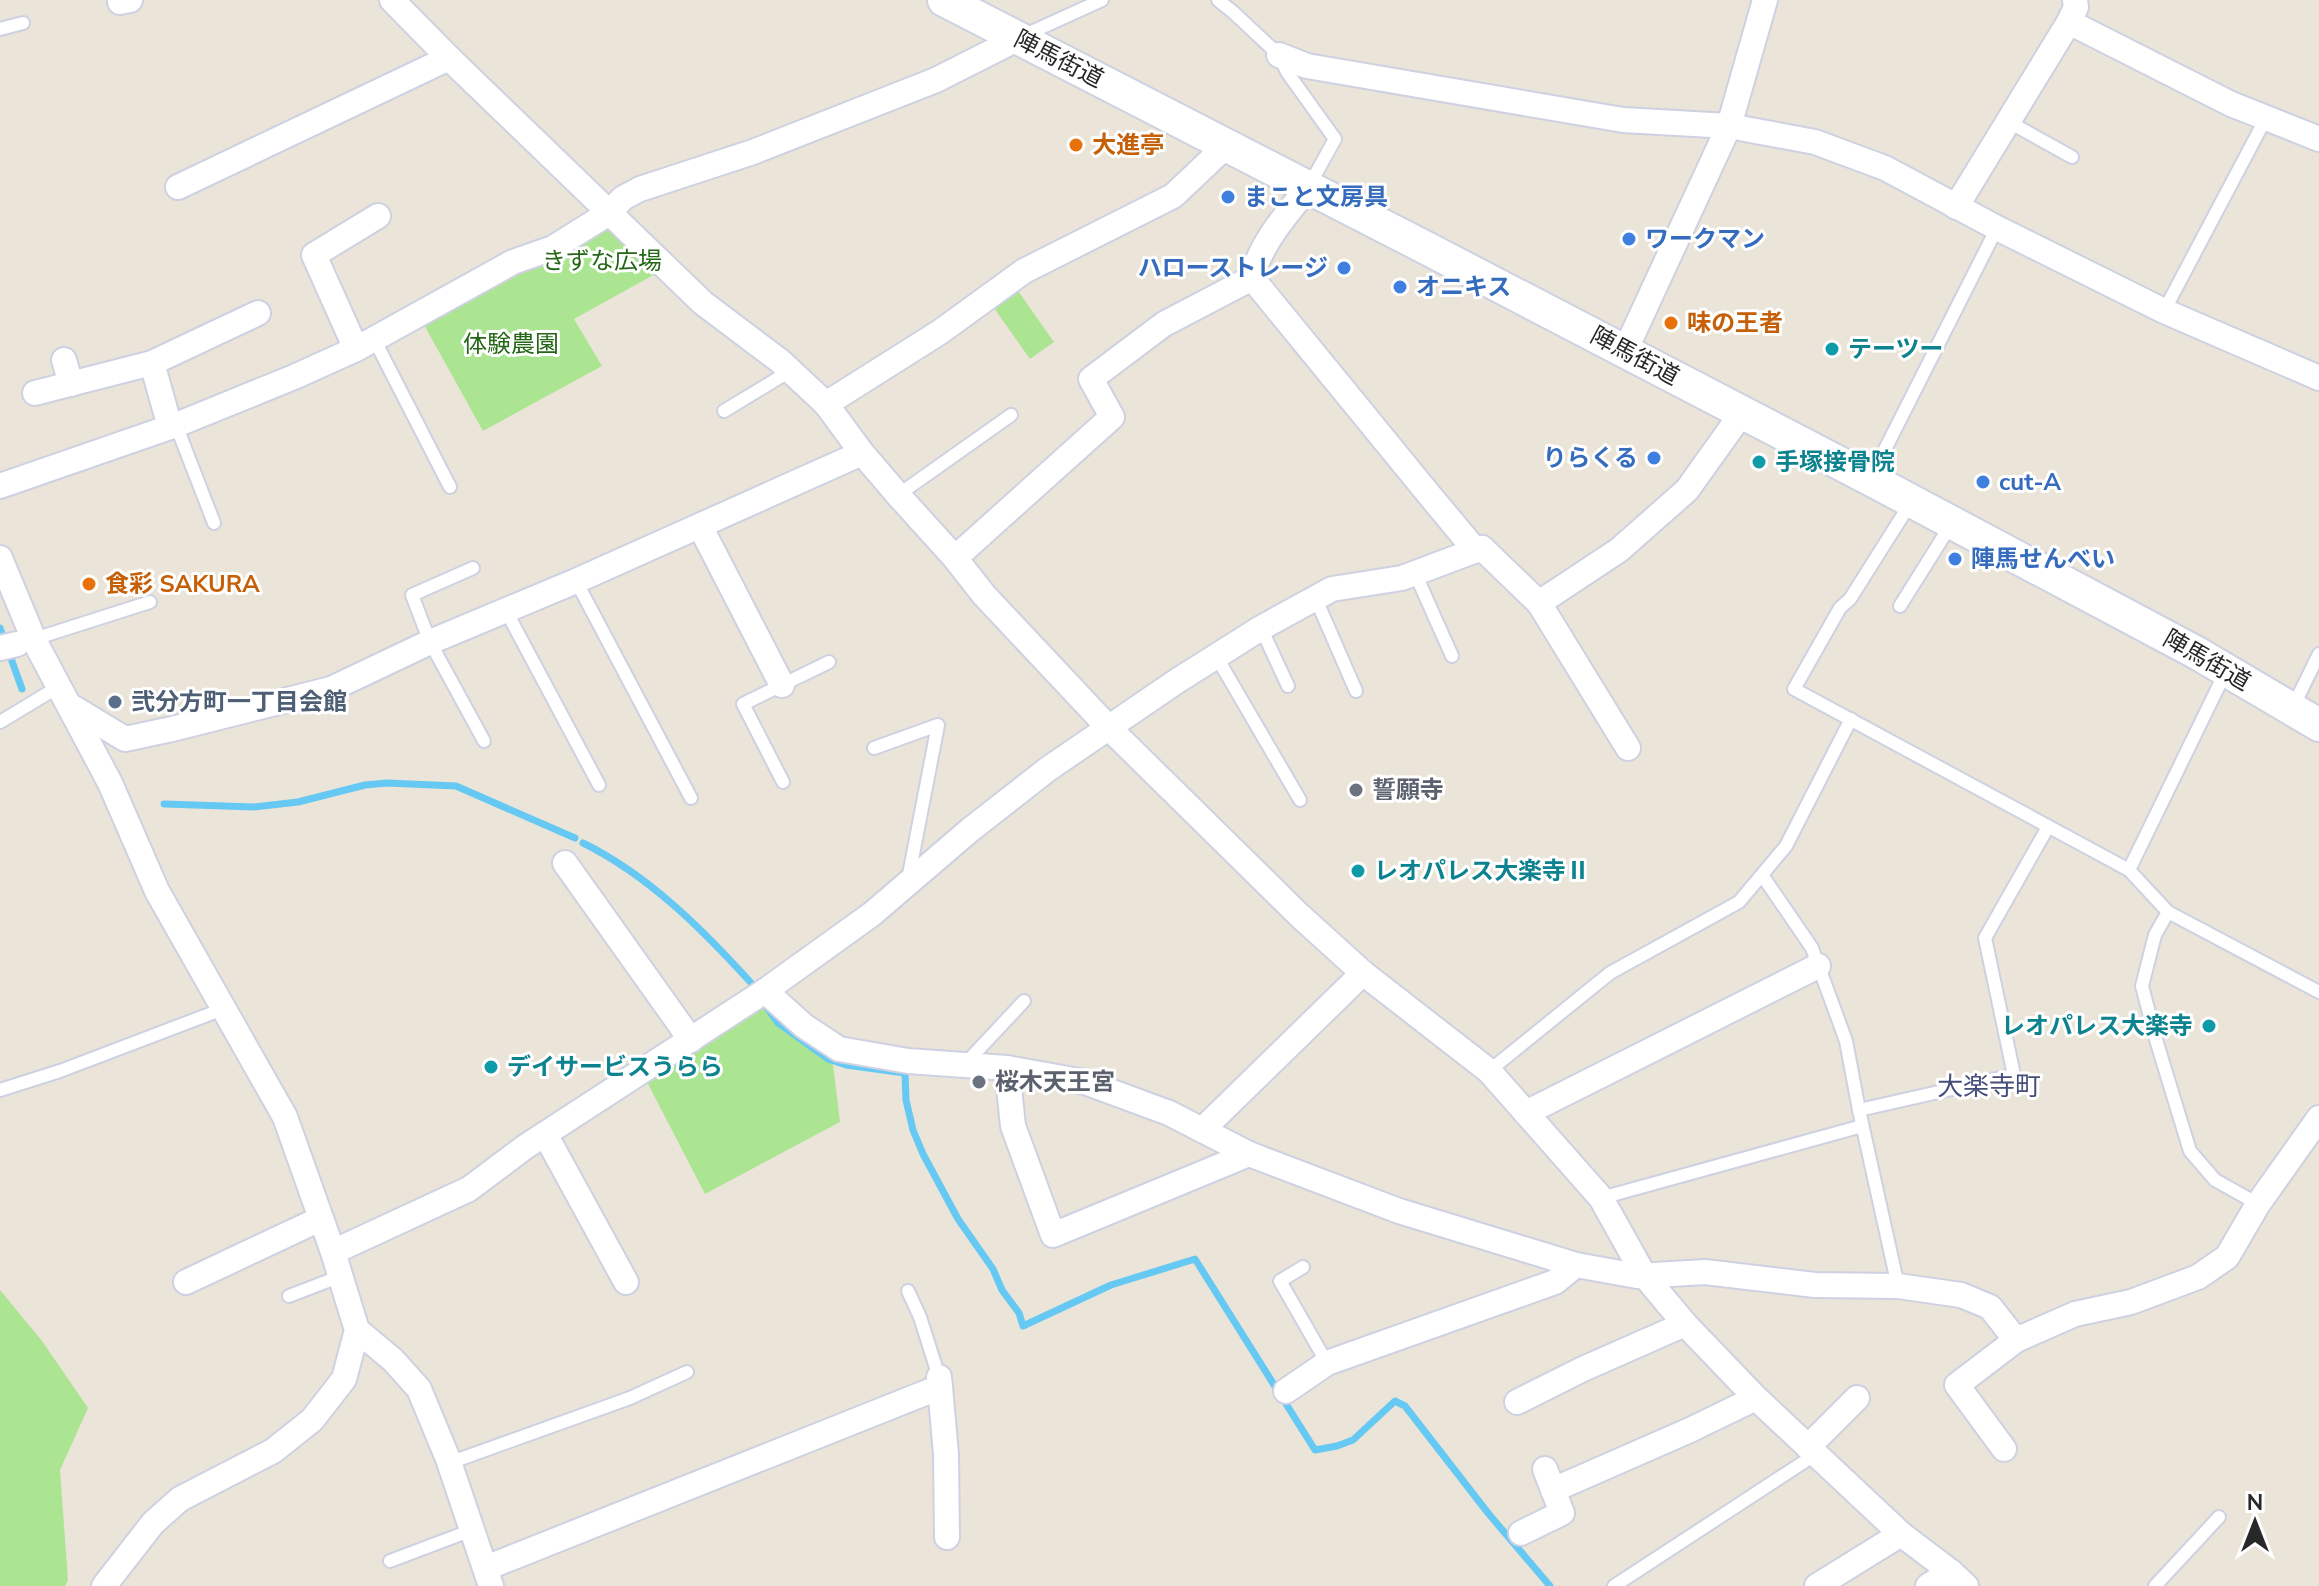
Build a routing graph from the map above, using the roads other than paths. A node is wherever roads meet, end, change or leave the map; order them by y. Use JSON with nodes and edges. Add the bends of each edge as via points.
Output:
{"nodes":[{"id":1,"x":120,"y":0,"type":"edge"},
{"id":2,"x":130,"y":0,"type":"edge"},
{"id":3,"x":392,"y":0,"type":"edge"},
{"id":4,"x":944,"y":0,"type":"edge"},
{"id":5,"x":1102,"y":0,"type":"edge"},
{"id":6,"x":1218,"y":0,"type":"edge"},
{"id":7,"x":1765,"y":0,"type":"edge"},
{"id":8,"x":2072,"y":11,"type":"edge"},
{"id":9,"x":23,"y":23,"type":"dead end"},
{"id":10,"x":0,"y":29,"type":"edge"},
{"id":11,"x":1019,"y":38,"type":"junction"},
{"id":12,"x":1279,"y":55,"type":"junction"},
{"id":13,"x":449,"y":58,"type":"junction"},
{"id":14,"x":2266,"y":118,"type":"junction"},
{"id":15,"x":2007,"y":121,"type":"junction"},
{"id":16,"x":1729,"y":126,"type":"junction"},
{"id":17,"x":2319,"y":139,"type":"edge"},
{"id":18,"x":1227,"y":145,"type":"junction"},
{"id":19,"x":2072,"y":157,"type":"dead end"},
{"id":20,"x":178,"y":187,"type":"dead end"},
{"id":21,"x":1309,"y":187,"type":"junction"},
{"id":22,"x":1956,"y":207,"type":"junction"},
{"id":23,"x":609,"y":213,"type":"junction"},
{"id":24,"x":378,"y":216,"type":"dead end"},
{"id":25,"x":1997,"y":228,"type":"junction"},
{"id":26,"x":1252,"y":278,"type":"junction"},
{"id":27,"x":2164,"y":311,"type":"junction"},
{"id":28,"x":258,"y":313,"type":"dead end"},
{"id":29,"x":365,"y":344,"type":"junction"},
{"id":30,"x":1625,"y":351,"type":"junction"},
{"id":31,"x":64,"y":360,"type":"dead end"},
{"id":32,"x":152,"y":363,"type":"junction"},
{"id":33,"x":790,"y":371,"type":"junction"},
{"id":34,"x":2319,"y":378,"type":"edge"},
{"id":35,"x":71,"y":384,"type":"junction"},
{"id":36,"x":35,"y":393,"type":"dead end"},
{"id":37,"x":826,"y":404,"type":"junction"},
{"id":38,"x":724,"y":411,"type":"dead end"},
{"id":39,"x":1742,"y":413,"type":"junction"},
{"id":40,"x":1011,"y":415,"type":"dead end"},
{"id":41,"x":173,"y":426,"type":"junction"},
{"id":42,"x":862,"y":453,"type":"junction"},
{"id":43,"x":1870,"y":479,"type":"junction"},
{"id":44,"x":0,"y":486,"type":"edge"},
{"id":45,"x":450,"y":487,"type":"dead end"},
{"id":46,"x":898,"y":495,"type":"junction"},
{"id":47,"x":1912,"y":501,"type":"junction"},
{"id":48,"x":214,"y":523,"type":"dead end"},
{"id":49,"x":1952,"y":523,"type":"junction"},
{"id":50,"x":700,"y":526,"type":"junction"},
{"id":51,"x":1476,"y":551,"type":"junction"},
{"id":52,"x":0,"y":558,"type":"edge"},
{"id":53,"x":955,"y":558,"type":"junction"},
{"id":54,"x":473,"y":568,"type":"dead end"},
{"id":55,"x":1415,"y":573,"type":"junction"},
{"id":56,"x":576,"y":581,"type":"junction"},
{"id":57,"x":1315,"y":597,"type":"junction"},
{"id":58,"x":150,"y":602,"type":"dead end"},
{"id":59,"x":1539,"y":603,"type":"junction"},
{"id":60,"x":1900,"y":606,"type":"dead end"},
{"id":61,"x":505,"y":609,"type":"junction"},
{"id":62,"x":1261,"y":628,"type":"junction"},
{"id":63,"x":430,"y":642,"type":"junction"},
{"id":64,"x":13,"y":645,"type":"edge"},
{"id":65,"x":2319,"y":654,"type":"edge"},
{"id":66,"x":1216,"y":656,"type":"junction"},
{"id":67,"x":1452,"y":656,"type":"dead end"},
{"id":68,"x":829,"y":662,"type":"dead end"},
{"id":69,"x":2226,"y":671,"type":"junction"},
{"id":70,"x":782,"y":685,"type":"junction"},
{"id":71,"x":1288,"y":686,"type":"dead end"},
{"id":72,"x":1356,"y":691,"type":"dead end"},
{"id":73,"x":65,"y":697,"type":"junction"},
{"id":74,"x":2306,"y":718,"type":"edge"},
{"id":75,"x":1851,"y":719,"type":"junction"},
{"id":76,"x":0,"y":722,"type":"edge"},
{"id":77,"x":1108,"y":727,"type":"junction"},
{"id":78,"x":484,"y":741,"type":"dead end"},
{"id":79,"x":874,"y":748,"type":"dead end"},
{"id":80,"x":1628,"y":748,"type":"dead end"},
{"id":81,"x":783,"y":782,"type":"dead end"},
{"id":82,"x":599,"y":785,"type":"dead end"},
{"id":83,"x":691,"y":798,"type":"dead end"},
{"id":84,"x":1300,"y":800,"type":"dead end"},
{"id":85,"x":2048,"y":827,"type":"junction"},
{"id":86,"x":565,"y":863,"type":"dead end"},
{"id":87,"x":2129,"y":870,"type":"junction"},
{"id":88,"x":1762,"y":875,"type":"junction"},
{"id":89,"x":908,"y":883,"type":"junction"},
{"id":90,"x":2168,"y":912,"type":"junction"},
{"id":91,"x":1818,"y":966,"type":"junction"},
{"id":92,"x":1363,"y":973,"type":"junction"},
{"id":93,"x":765,"y":991,"type":"junction"},
{"id":94,"x":2319,"y":992,"type":"edge"},
{"id":95,"x":1024,"y":1001,"type":"dead end"},
{"id":96,"x":223,"y":1009,"type":"junction"},
{"id":97,"x":691,"y":1040,"type":"junction"},
{"id":98,"x":965,"y":1064,"type":"junction"},
{"id":99,"x":1007,"y":1068,"type":"junction"},
{"id":100,"x":1489,"y":1071,"type":"junction"},
{"id":101,"x":0,"y":1090,"type":"edge"},
{"id":102,"x":1859,"y":1110,"type":"junction"},
{"id":103,"x":1526,"y":1113,"type":"junction"},
{"id":104,"x":2319,"y":1118,"type":"edge"},
{"id":105,"x":1862,"y":1126,"type":"junction"},
{"id":106,"x":1202,"y":1130,"type":"junction"},
{"id":107,"x":545,"y":1134,"type":"junction"},
{"id":108,"x":1249,"y":1154,"type":"junction"},
{"id":109,"x":1601,"y":1198,"type":"junction"},
{"id":110,"x":2258,"y":1204,"type":"junction"},
{"id":111,"x":320,"y":1219,"type":"junction"},
{"id":112,"x":333,"y":1252,"type":"junction"},
{"id":113,"x":1576,"y":1265,"type":"junction"},
{"id":114,"x":1303,"y":1267,"type":"dead end"},
{"id":115,"x":1644,"y":1275,"type":"junction"},
{"id":116,"x":341,"y":1276,"type":"junction"},
{"id":117,"x":186,"y":1282,"type":"dead end"},
{"id":118,"x":626,"y":1282,"type":"dead end"},
{"id":119,"x":1898,"y":1286,"type":"junction"},
{"id":120,"x":908,"y":1291,"type":"dead end"},
{"id":121,"x":289,"y":1296,"type":"dead end"},
{"id":122,"x":1685,"y":1324,"type":"junction"},
{"id":123,"x":357,"y":1330,"type":"junction"},
{"id":124,"x":2016,"y":1340,"type":"junction"},
{"id":125,"x":1327,"y":1363,"type":"junction"},
{"id":126,"x":687,"y":1372,"type":"dead end"},
{"id":127,"x":939,"y":1382,"type":"junction"},
{"id":128,"x":1286,"y":1391,"type":"dead end"},
{"id":129,"x":1756,"y":1398,"type":"junction"},
{"id":130,"x":1857,"y":1398,"type":"dead end"},
{"id":131,"x":1517,"y":1402,"type":"dead end"},
{"id":132,"x":2004,"y":1449,"type":"dead end"},
{"id":133,"x":1812,"y":1451,"type":"junction"},
{"id":134,"x":449,"y":1463,"type":"junction"},
{"id":135,"x":2219,"y":1517,"type":"dead end"},
{"id":136,"x":472,"y":1530,"type":"junction"},
{"id":137,"x":1521,"y":1533,"type":"dead end"},
{"id":138,"x":1901,"y":1534,"type":"junction"},
{"id":139,"x":947,"y":1537,"type":"dead end"},
{"id":140,"x":390,"y":1561,"type":"dead end"},
{"id":141,"x":488,"y":1577,"type":"edge"},
{"id":142,"x":1958,"y":1579,"type":"edge"},
{"id":143,"x":104,"y":1586,"type":"edge"},
{"id":144,"x":1614,"y":1586,"type":"edge"},
{"id":145,"x":1817,"y":1586,"type":"edge"},
{"id":146,"x":1928,"y":1586,"type":"edge"},
{"id":147,"x":2155,"y":1586,"type":"edge"}],
"edges":[{"from":1,"to":2,"type":"street"},
{"from":3,"to":13,"type":"street"},
{"from":4,"to":11,"type":"main road","name":"陣馬街道"},
{"from":5,"to":11,"type":"lane"},
{"from":6,"to":12,"type":"lane"},
{"from":7,"to":16,"type":"street"},
{"from":8,"to":14,"type":"street","via":[[2231,104]]},
{"from":8,"to":15,"type":"street"},
{"from":9,"to":10,"type":"lane"},
{"from":11,"to":18,"type":"main road","name":"陣馬街道"},
{"from":11,"to":23,"type":"street","via":[[922,85],[753,152],[640,189]]},
{"from":12,"to":16,"type":"street","via":[[1333,71],[1623,120]]},
{"from":12,"to":21,"type":"lane","via":[[1335,139]]},
{"from":13,"to":20,"type":"street"},
{"from":13,"to":23,"type":"street"},
{"from":14,"to":17,"type":"street"},
{"from":14,"to":27,"type":"lane"},
{"from":15,"to":19,"type":"lane"},
{"from":15,"to":22,"type":"street"},
{"from":16,"to":22,"type":"street","via":[[1815,142],[1885,168]]},
{"from":16,"to":30,"type":"street"},
{"from":18,"to":21,"type":"main road","name":"陣馬街道"},
{"from":18,"to":37,"type":"street","via":[[1173,196],[1024,271]]},
{"from":21,"to":26,"type":"street","via":[[1274,233]]},
{"from":21,"to":30,"type":"main road","name":"陣馬街道"},
{"from":22,"to":25,"type":"street"},
{"from":23,"to":29,"type":"street","via":[[553,248],[513,262]]},
{"from":23,"to":33,"type":"street","via":[[703,303]]},
{"from":24,"to":29,"type":"street","via":[[314,255]]},
{"from":25,"to":27,"type":"street"},
{"from":25,"to":43,"type":"lane"},
{"from":26,"to":51,"type":"street"},
{"from":26,"to":53,"type":"street","via":[[1164,324],[1091,379],[1112,417]]},
{"from":27,"to":34,"type":"street"},
{"from":28,"to":32,"type":"street"},
{"from":29,"to":41,"type":"street"},
{"from":29,"to":45,"type":"lane"},
{"from":30,"to":39,"type":"main road","name":"陣馬街道"},
{"from":31,"to":35,"type":"street"},
{"from":32,"to":35,"type":"street"},
{"from":32,"to":41,"type":"street"},
{"from":33,"to":37,"type":"street"},
{"from":33,"to":38,"type":"lane"},
{"from":35,"to":36,"type":"street"},
{"from":37,"to":42,"type":"street"},
{"from":39,"to":43,"type":"main road","name":"陣馬街道"},
{"from":39,"to":59,"type":"street","via":[[1687,490],[1619,550]]},
{"from":40,"to":46,"type":"lane"},
{"from":41,"to":44,"type":"street"},
{"from":41,"to":48,"type":"lane"},
{"from":42,"to":46,"type":"street"},
{"from":42,"to":50,"type":"street"},
{"from":43,"to":47,"type":"main road","name":"陣馬街道"},
{"from":46,"to":53,"type":"street"},
{"from":47,"to":49,"type":"main road","name":"陣馬街道"},
{"from":47,"to":75,"type":"lane","via":[[1840,608],[1794,689]]},
{"from":49,"to":60,"type":"lane"},
{"from":49,"to":69,"type":"main road","name":"陣馬街道"},
{"from":50,"to":56,"type":"street"},
{"from":50,"to":70,"type":"street"},
{"from":51,"to":55,"type":"street"},
{"from":51,"to":59,"type":"street","via":[[1482,548]]},
{"from":52,"to":64,"type":"street"},
{"from":53,"to":77,"type":"street"},
{"from":54,"to":63,"type":"lane","via":[[412,595]]},
{"from":55,"to":57,"type":"street"},
{"from":55,"to":67,"type":"lane"},
{"from":56,"to":61,"type":"street"},
{"from":56,"to":83,"type":"lane"},
{"from":57,"to":62,"type":"street"},
{"from":57,"to":72,"type":"lane"},
{"from":58,"to":64,"type":"lane"},
{"from":59,"to":80,"type":"street"},
{"from":61,"to":63,"type":"street"},
{"from":61,"to":82,"type":"lane"},
{"from":62,"to":66,"type":"street"},
{"from":62,"to":71,"type":"lane"},
{"from":63,"to":73,"type":"street","via":[[331,689],[125,739]]},
{"from":63,"to":78,"type":"lane"},
{"from":64,"to":73,"type":"street"},
{"from":65,"to":74,"type":"lane"},
{"from":66,"to":77,"type":"street"},
{"from":66,"to":84,"type":"lane"},
{"from":68,"to":70,"type":"lane"},
{"from":69,"to":74,"type":"main road","name":"陣馬街道"},
{"from":69,"to":87,"type":"lane"},
{"from":70,"to":81,"type":"lane","via":[[743,704]]},
{"from":73,"to":76,"type":"lane"},
{"from":73,"to":96,"type":"street","via":[[157,891]]},
{"from":75,"to":85,"type":"lane"},
{"from":75,"to":88,"type":"lane","via":[[1786,846]]},
{"from":77,"to":89,"type":"street"},
{"from":77,"to":92,"type":"street"},
{"from":79,"to":89,"type":"lane","via":[[938,725]]},
{"from":85,"to":87,"type":"lane"},
{"from":85,"to":102,"type":"lane","via":[[1985,938],[2014,1075]]},
{"from":86,"to":97,"type":"street"},
{"from":87,"to":90,"type":"lane"},
{"from":88,"to":91,"type":"lane","via":[[1812,948]]},
{"from":88,"to":100,"type":"lane","via":[[1739,902],[1610,973]]},
{"from":89,"to":93,"type":"street"},
{"from":90,"to":94,"type":"lane"},
{"from":90,"to":110,"type":"lane","via":[[2155,935],[2142,986],[2190,1151],[2215,1180]]},
{"from":91,"to":102,"type":"lane","via":[[1846,1041]]},
{"from":91,"to":103,"type":"street"},
{"from":92,"to":100,"type":"street"},
{"from":92,"to":106,"type":"street"},
{"from":93,"to":97,"type":"street"},
{"from":93,"to":98,"type":"street","via":[[839,1049]]},
{"from":95,"to":98,"type":"lane"},
{"from":96,"to":101,"type":"lane"},
{"from":96,"to":111,"type":"street","via":[[285,1117]]},
{"from":97,"to":107,"type":"street"},
{"from":98,"to":99,"type":"street"},
{"from":99,"to":106,"type":"street","via":[[1085,1082]]},
{"from":99,"to":108,"type":"street","via":[[1013,1126],[1053,1235]]},
{"from":100,"to":103,"type":"street"},
{"from":102,"to":105,"type":"lane"},
{"from":103,"to":109,"type":"street"},
{"from":104,"to":110,"type":"street"},
{"from":105,"to":109,"type":"lane"},
{"from":105,"to":119,"type":"lane"},
{"from":106,"to":108,"type":"street"},
{"from":107,"to":112,"type":"street","via":[[469,1189]]},
{"from":107,"to":118,"type":"street"},
{"from":108,"to":113,"type":"street","via":[[1399,1211]]},
{"from":109,"to":115,"type":"street"},
{"from":110,"to":124,"type":"street","via":[[2227,1257],[2198,1277],[2131,1302],[2075,1314]]},
{"from":111,"to":112,"type":"street"},
{"from":111,"to":117,"type":"street"},
{"from":112,"to":116,"type":"street"},
{"from":113,"to":115,"type":"street"},
{"from":113,"to":125,"type":"street","via":[[1555,1282]]},
{"from":114,"to":125,"type":"lane","via":[[1280,1281]]},
{"from":115,"to":119,"type":"street","via":[[1705,1272],[1815,1285]]},
{"from":115,"to":122,"type":"street"},
{"from":116,"to":121,"type":"lane"},
{"from":116,"to":123,"type":"street"},
{"from":119,"to":124,"type":"street","via":[[1961,1295],[1990,1307]]},
{"from":120,"to":127,"type":"lane"},
{"from":122,"to":129,"type":"street"},
{"from":122,"to":131,"type":"street"},
{"from":123,"to":134,"type":"street","via":[[419,1389]]},
{"from":123,"to":143,"type":"street","via":[[344,1379],[312,1420],[273,1451],[180,1499],[153,1523]]},
{"from":124,"to":132,"type":"street","via":[[1957,1385]]},
{"from":125,"to":128,"type":"street"},
{"from":126,"to":134,"type":"lane"},
{"from":127,"to":139,"type":"street"},
{"from":127,"to":141,"type":"street"},
{"from":129,"to":133,"type":"street"},
{"from":129,"to":137,"type":"street","via":[[1690,1430],[1549,1479],[1562,1513]]},
{"from":130,"to":133,"type":"street"},
{"from":133,"to":138,"type":"street"},
{"from":133,"to":144,"type":"lane"},
{"from":134,"to":136,"type":"street"},
{"from":135,"to":147,"type":"lane"},
{"from":136,"to":140,"type":"lane"},
{"from":136,"to":141,"type":"street"},
{"from":138,"to":142,"type":"street"},
{"from":138,"to":145,"type":"street"},
{"from":142,"to":146,"type":"street"}]}
